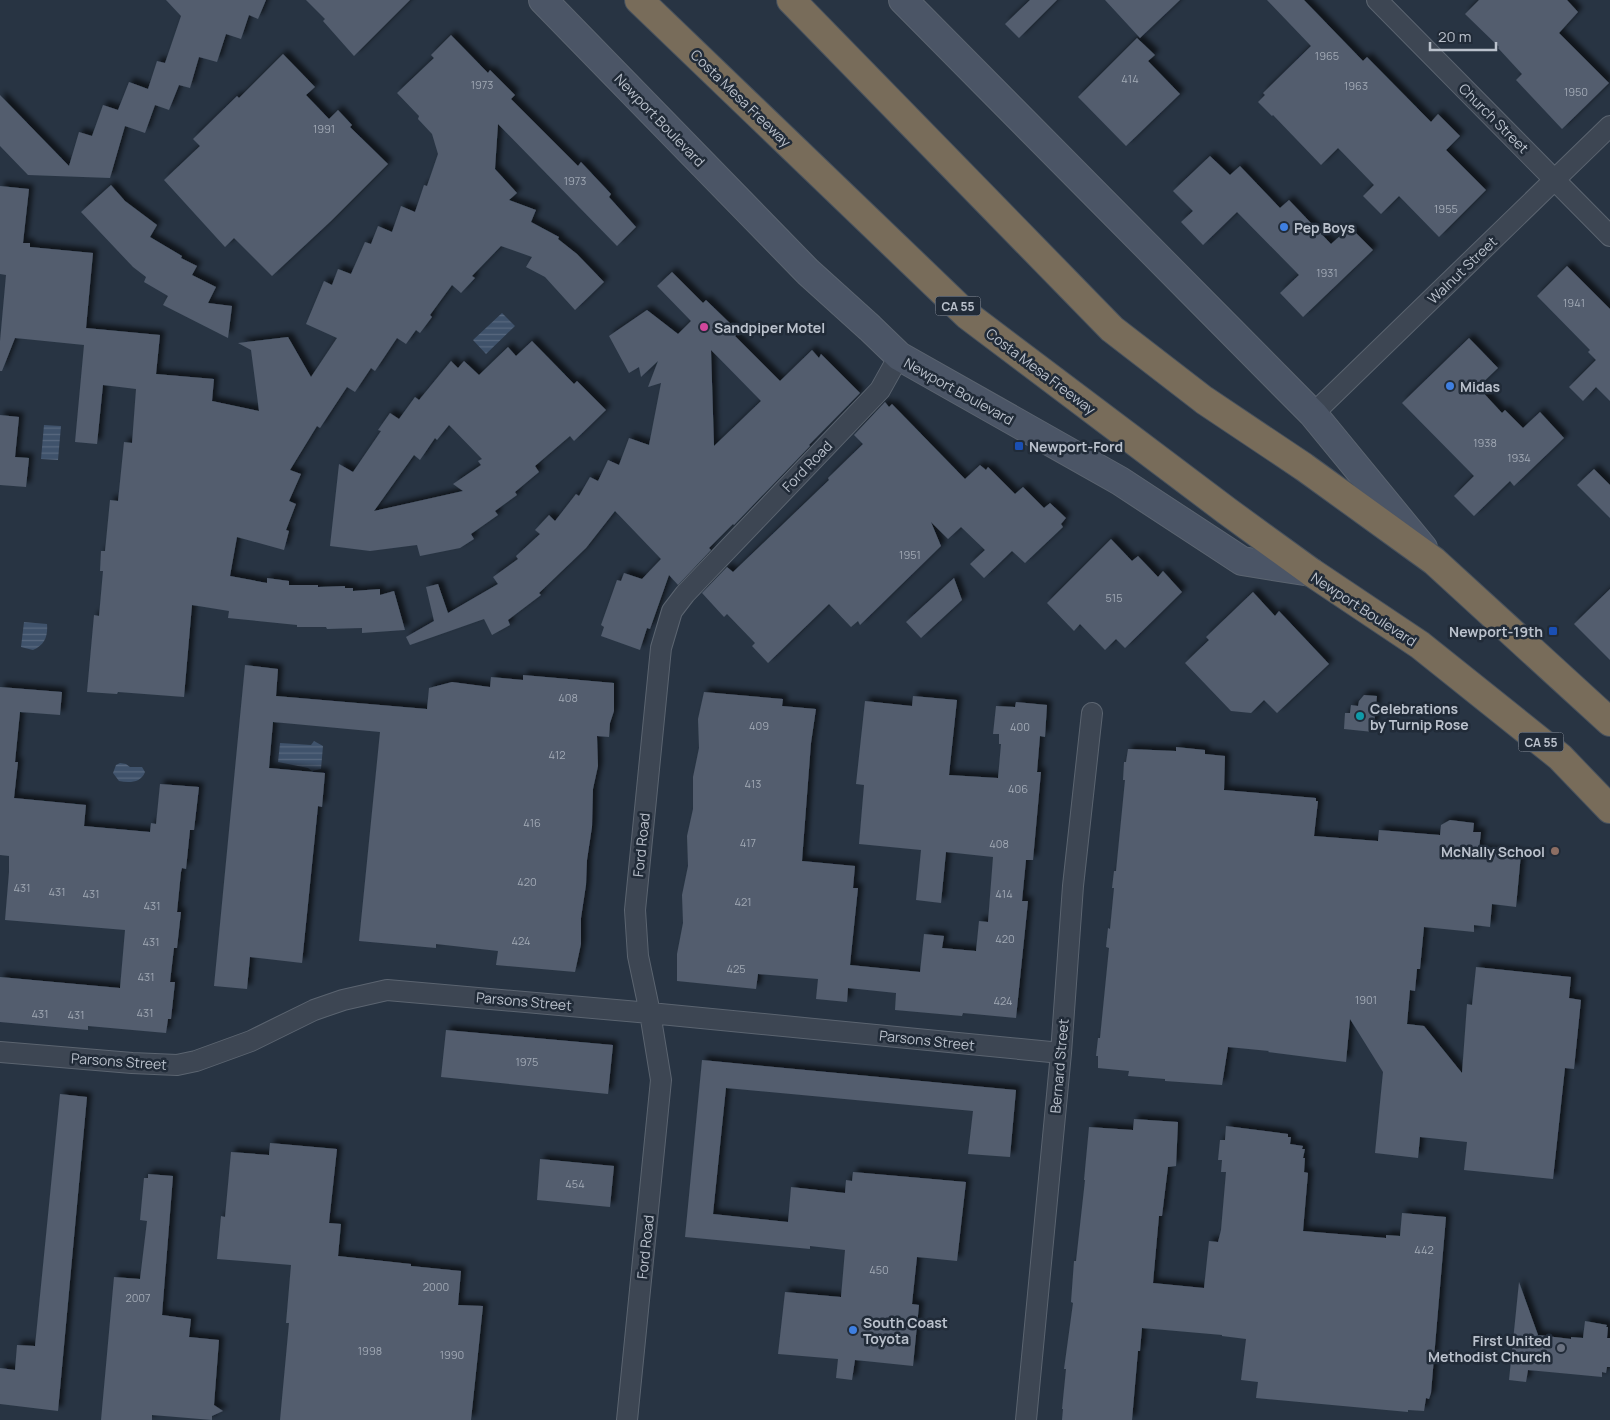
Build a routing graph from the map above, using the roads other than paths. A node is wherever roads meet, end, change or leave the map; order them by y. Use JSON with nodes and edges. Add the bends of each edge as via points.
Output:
{"nodes":[{"id":1,"x":543,"y":0,"type":"edge"},
{"id":2,"x":639,"y":0,"type":"edge"},
{"id":3,"x":791,"y":0,"type":"edge"},
{"id":4,"x":904,"y":0,"type":"edge"},
{"id":5,"x":1377,"y":0,"type":"edge"},
{"id":6,"x":1610,"y":126,"type":"edge"},
{"id":7,"x":1556,"y":180,"type":"junction"},
{"id":8,"x":1610,"y":236,"type":"edge"},
{"id":9,"x":899,"y":356,"type":"junction"},
{"id":10,"x":1313,"y":414,"type":"junction"},
{"id":11,"x":1434,"y":561,"type":"junction"},
{"id":12,"x":1311,"y":572,"type":"junction"},
{"id":13,"x":1092,"y":713,"type":"dead end"},
{"id":14,"x":1610,"y":722,"type":"edge"},
{"id":15,"x":1610,"y":809,"type":"edge"},
{"id":16,"x":650,"y":1013,"type":"junction"},
{"id":17,"x":0,"y":1052,"type":"edge"},
{"id":18,"x":1061,"y":1053,"type":"junction"},
{"id":19,"x":627,"y":1420,"type":"edge"},
{"id":20,"x":1026,"y":1420,"type":"edge"}],
"edges":[{"from":1,"to":9,"type":"main road","name":"Newport Boulevard","via":[[808,272]]},
{"from":2,"to":12,"type":"highway","name":"Costa Mesa Freeway","number":"CA 55","via":[[967,315]]},
{"from":3,"to":11,"type":"highway","via":[[1112,329],[1204,400]]},
{"from":4,"to":10,"type":"main road"},
{"from":5,"to":7,"type":"street","name":"Church Street"},
{"from":6,"to":7,"type":"street","name":"Walnut Street"},
{"from":7,"to":8,"type":"street","name":"Church Street"},
{"from":7,"to":10,"type":"street","name":"Walnut Street"},
{"from":9,"to":12,"type":"main road","name":"Newport Boulevard","via":[[1120,481],[1242,561]]},
{"from":9,"to":16,"type":"street","name":"Ford Road","via":[[880,390],[685,594],[672,612],[661,648],[635,910],[638,956]]},
{"from":10,"to":11,"type":"main road"},
{"from":11,"to":14,"type":"highway"},
{"from":12,"to":15,"type":"highway","name":"Newport Boulevard","number":"CA 55","via":[[1420,645],[1560,757]]},
{"from":13,"to":18,"type":"street","name":"Bernard Street","via":[[1073,886]]},
{"from":16,"to":17,"type":"street","name":"Parsons Street","via":[[387,990],[314,1010],[251,1041],[177,1065]]},
{"from":16,"to":18,"type":"street","name":"Parsons Street"},
{"from":16,"to":19,"type":"street","name":"Ford Road","via":[[661,1080]]},
{"from":18,"to":20,"type":"street","name":"Bernard Street"}]}
